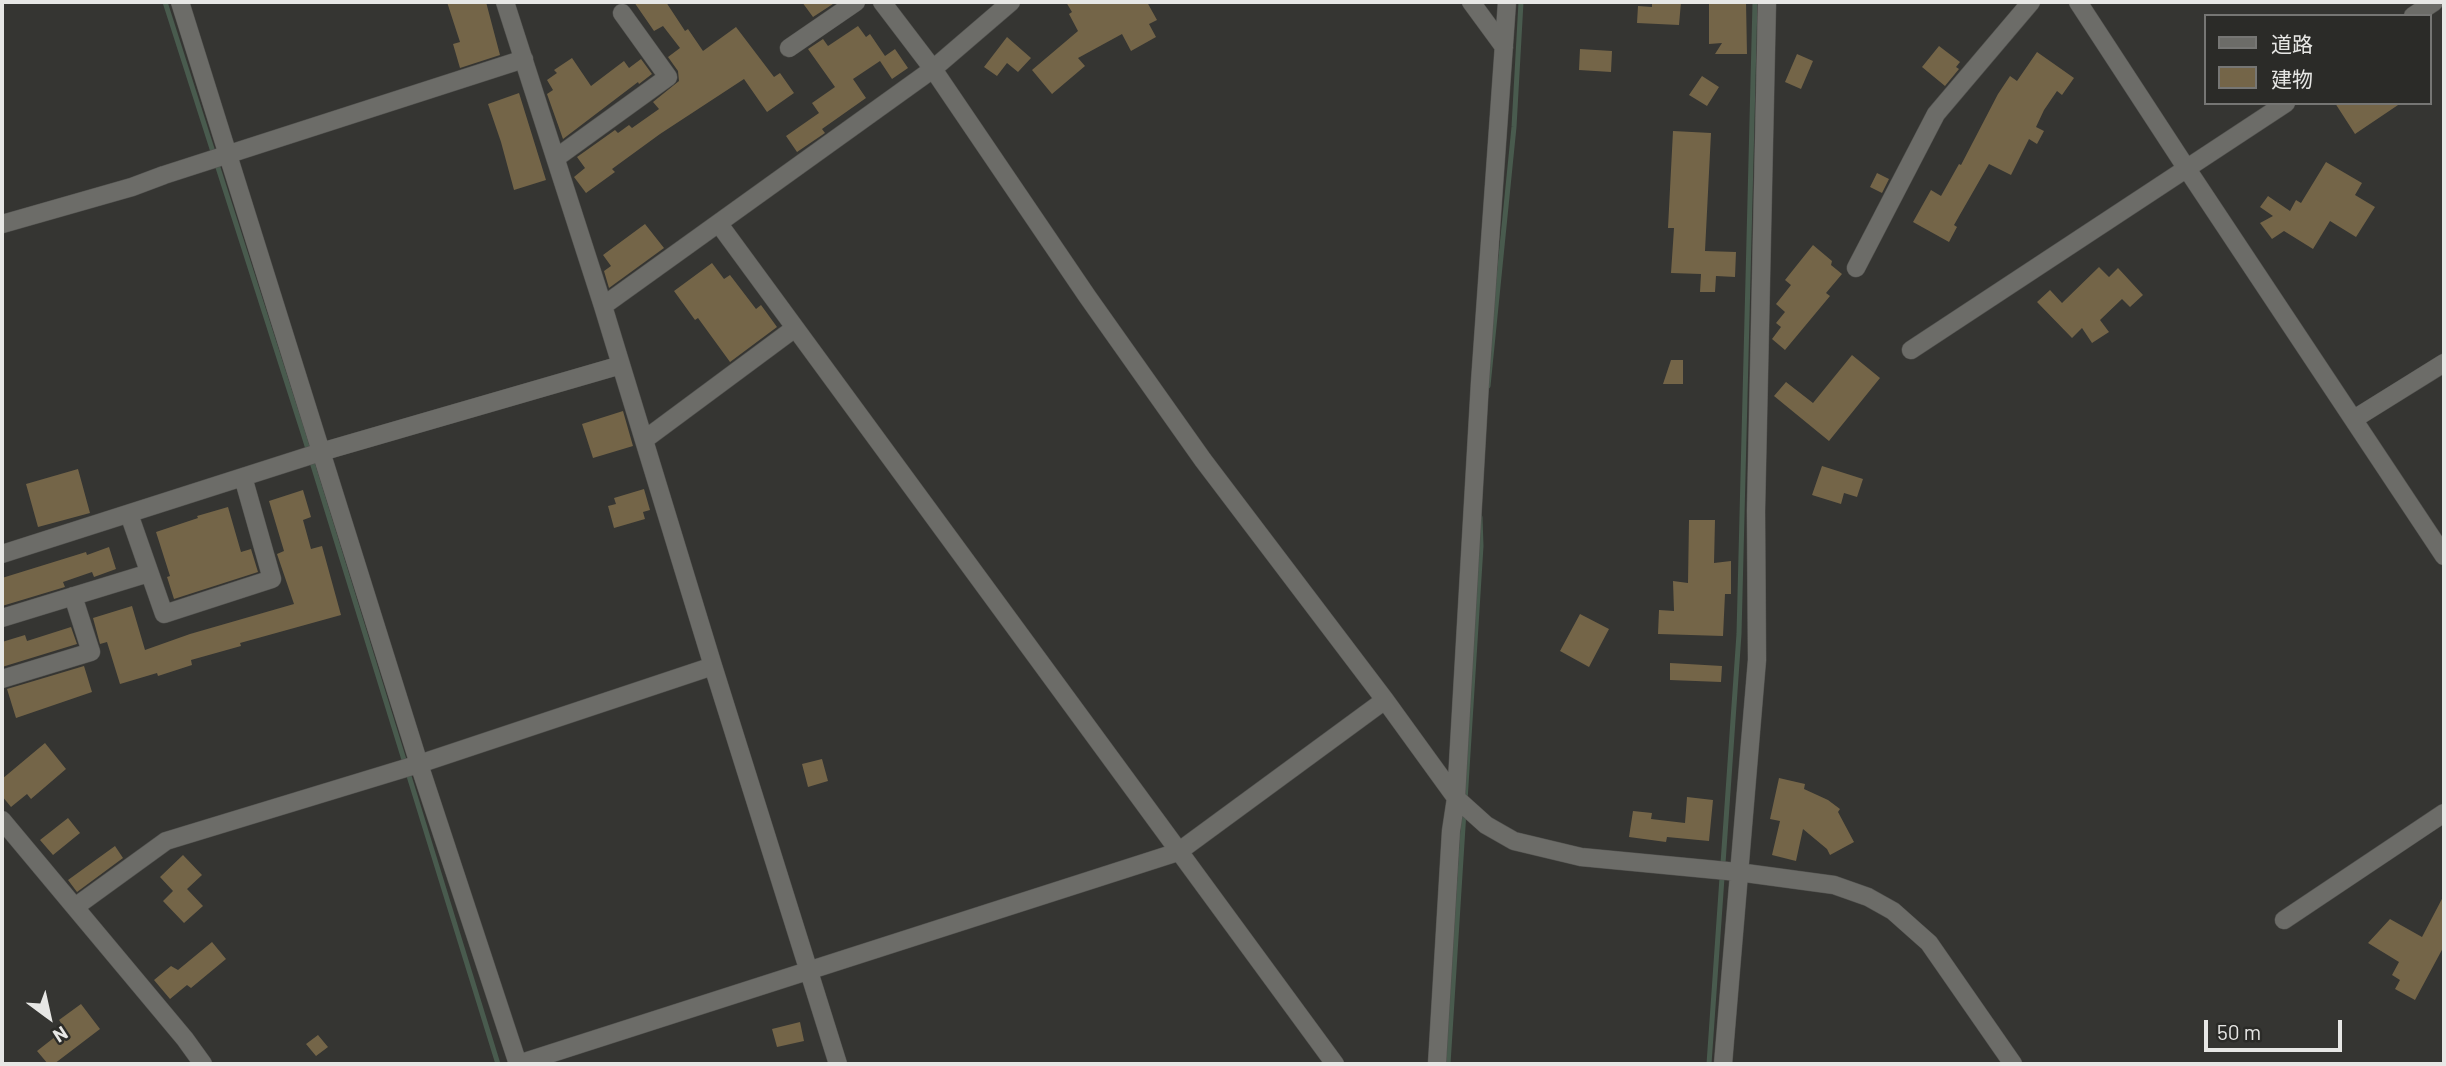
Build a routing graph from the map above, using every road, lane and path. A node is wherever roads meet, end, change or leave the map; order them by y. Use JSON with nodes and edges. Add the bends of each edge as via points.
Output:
{"nodes":[{"id":1,"x":180,"y":2,"type":"edge"},
{"id":2,"x":505,"y":2,"type":"edge"},
{"id":3,"x":856,"y":2,"type":"edge"},
{"id":4,"x":883,"y":2,"type":"edge"},
{"id":5,"x":1010,"y":2,"type":"edge"},
{"id":6,"x":1471,"y":2,"type":"edge"},
{"id":7,"x":1507,"y":2,"type":"edge"},
{"id":8,"x":1767,"y":2,"type":"edge"},
{"id":9,"x":2031,"y":2,"type":"edge"},
{"id":10,"x":2078,"y":2,"type":"edge"},
{"id":11,"x":2434,"y":2,"type":"edge"},
{"id":12,"x":622,"y":13,"type":"dead end"},
{"id":13,"x":2416,"y":14,"type":"edge"},
{"id":14,"x":1504,"y":47,"type":"junction"},
{"id":15,"x":789,"y":48,"type":"dead end"},
{"id":16,"x":524,"y":59,"type":"junction"},
{"id":17,"x":933,"y":69,"type":"junction"},
{"id":18,"x":2283,"y":105,"type":"edge"},
{"id":19,"x":228,"y":154,"type":"junction"},
{"id":20,"x":556,"y":158,"type":"junction"},
{"id":21,"x":2187,"y":169,"type":"junction"},
{"id":22,"x":2,"y":224,"type":"edge"},
{"id":23,"x":719,"y":224,"type":"junction"},
{"id":24,"x":1856,"y":268,"type":"dead end"},
{"id":25,"x":603,"y":306,"type":"junction"},
{"id":26,"x":796,"y":328,"type":"junction"},
{"id":27,"x":1911,"y":350,"type":"dead end"},
{"id":28,"x":2444,"y":363,"type":"edge"},
{"id":29,"x":621,"y":365,"type":"junction"},
{"id":30,"x":2354,"y":419,"type":"junction"},
{"id":31,"x":644,"y":440,"type":"junction"},
{"id":32,"x":321,"y":452,"type":"junction"},
{"id":33,"x":243,"y":477,"type":"junction"},
{"id":34,"x":129,"y":514,"type":"junction"},
{"id":35,"x":2,"y":554,"type":"edge"},
{"id":36,"x":2444,"y":556,"type":"edge"},
{"id":37,"x":149,"y":573,"type":"junction"},
{"id":38,"x":73,"y":596,"type":"junction"},
{"id":39,"x":2,"y":618,"type":"edge"},
{"id":40,"x":713,"y":666,"type":"junction"},
{"id":41,"x":2,"y":679,"type":"edge"},
{"id":42,"x":1385,"y":700,"type":"junction"},
{"id":43,"x":419,"y":764,"type":"junction"},
{"id":44,"x":1456,"y":798,"type":"junction"},
{"id":45,"x":2444,"y":813,"type":"edge"},
{"id":46,"x":2,"y":820,"type":"edge"},
{"id":47,"x":1178,"y":852,"type":"junction"},
{"id":48,"x":1738,"y":872,"type":"junction"},
{"id":49,"x":75,"y":907,"type":"junction"},
{"id":50,"x":2284,"y":920,"type":"dead end"},
{"id":51,"x":808,"y":969,"type":"junction"},
{"id":52,"x":203,"y":1064,"type":"edge"},
{"id":53,"x":518,"y":1064,"type":"edge"},
{"id":54,"x":838,"y":1064,"type":"edge"},
{"id":55,"x":1335,"y":1064,"type":"edge"},
{"id":56,"x":1437,"y":1064,"type":"edge"},
{"id":57,"x":1723,"y":1064,"type":"edge"},
{"id":58,"x":2013,"y":1064,"type":"edge"}],
"edges":[{"from":1,"to":19,"type":"street"},
{"from":2,"to":16,"type":"street"},
{"from":3,"to":15,"type":"street"},
{"from":4,"to":17,"type":"street"},
{"from":5,"to":17,"type":"street"},
{"from":6,"to":14,"type":"street"},
{"from":7,"to":14,"type":"street"},
{"from":8,"to":48,"type":"street","via":[[1757,660]]},
{"from":9,"to":24,"type":"street","via":[[1936,114]]},
{"from":10,"to":21,"type":"street"},
{"from":11,"to":13,"type":"street"},
{"from":12,"to":20,"type":"street","via":[[668,78]]},
{"from":14,"to":44,"type":"street"},
{"from":16,"to":19,"type":"street"},
{"from":16,"to":20,"type":"street"},
{"from":17,"to":23,"type":"street"},
{"from":17,"to":42,"type":"street","via":[[1203,460]]},
{"from":18,"to":21,"type":"street"},
{"from":19,"to":22,"type":"street"},
{"from":19,"to":32,"type":"street"},
{"from":20,"to":25,"type":"street"},
{"from":21,"to":27,"type":"street"},
{"from":21,"to":30,"type":"street"},
{"from":23,"to":25,"type":"street"},
{"from":23,"to":26,"type":"street"},
{"from":25,"to":29,"type":"street"},
{"from":26,"to":31,"type":"street"},
{"from":26,"to":47,"type":"street"},
{"from":28,"to":30,"type":"street"},
{"from":29,"to":31,"type":"street"},
{"from":29,"to":32,"type":"street"},
{"from":30,"to":36,"type":"street"},
{"from":31,"to":40,"type":"street"},
{"from":32,"to":33,"type":"street"},
{"from":32,"to":43,"type":"street"},
{"from":33,"to":34,"type":"street"},
{"from":33,"to":37,"type":"street","via":[[272,579],[164,614]]},
{"from":34,"to":35,"type":"street"},
{"from":34,"to":37,"type":"street"},
{"from":37,"to":38,"type":"street"},
{"from":38,"to":39,"type":"street"},
{"from":38,"to":41,"type":"street","via":[[91,652]]},
{"from":40,"to":43,"type":"street"},
{"from":40,"to":51,"type":"street"},
{"from":42,"to":44,"type":"street"},
{"from":42,"to":47,"type":"street"},
{"from":43,"to":49,"type":"street","via":[[166,841]]},
{"from":43,"to":53,"type":"street"},
{"from":44,"to":48,"type":"street","via":[[1486,825],[1514,841],[1581,857]]},
{"from":44,"to":56,"type":"street"},
{"from":45,"to":50,"type":"street"},
{"from":46,"to":49,"type":"street"},
{"from":47,"to":51,"type":"street"},
{"from":47,"to":55,"type":"street"},
{"from":48,"to":57,"type":"street"},
{"from":48,"to":58,"type":"street","via":[[1834,885],[1893,911],[1929,943]]},
{"from":49,"to":52,"type":"street"},
{"from":51,"to":53,"type":"street"},
{"from":51,"to":54,"type":"street"}]}
